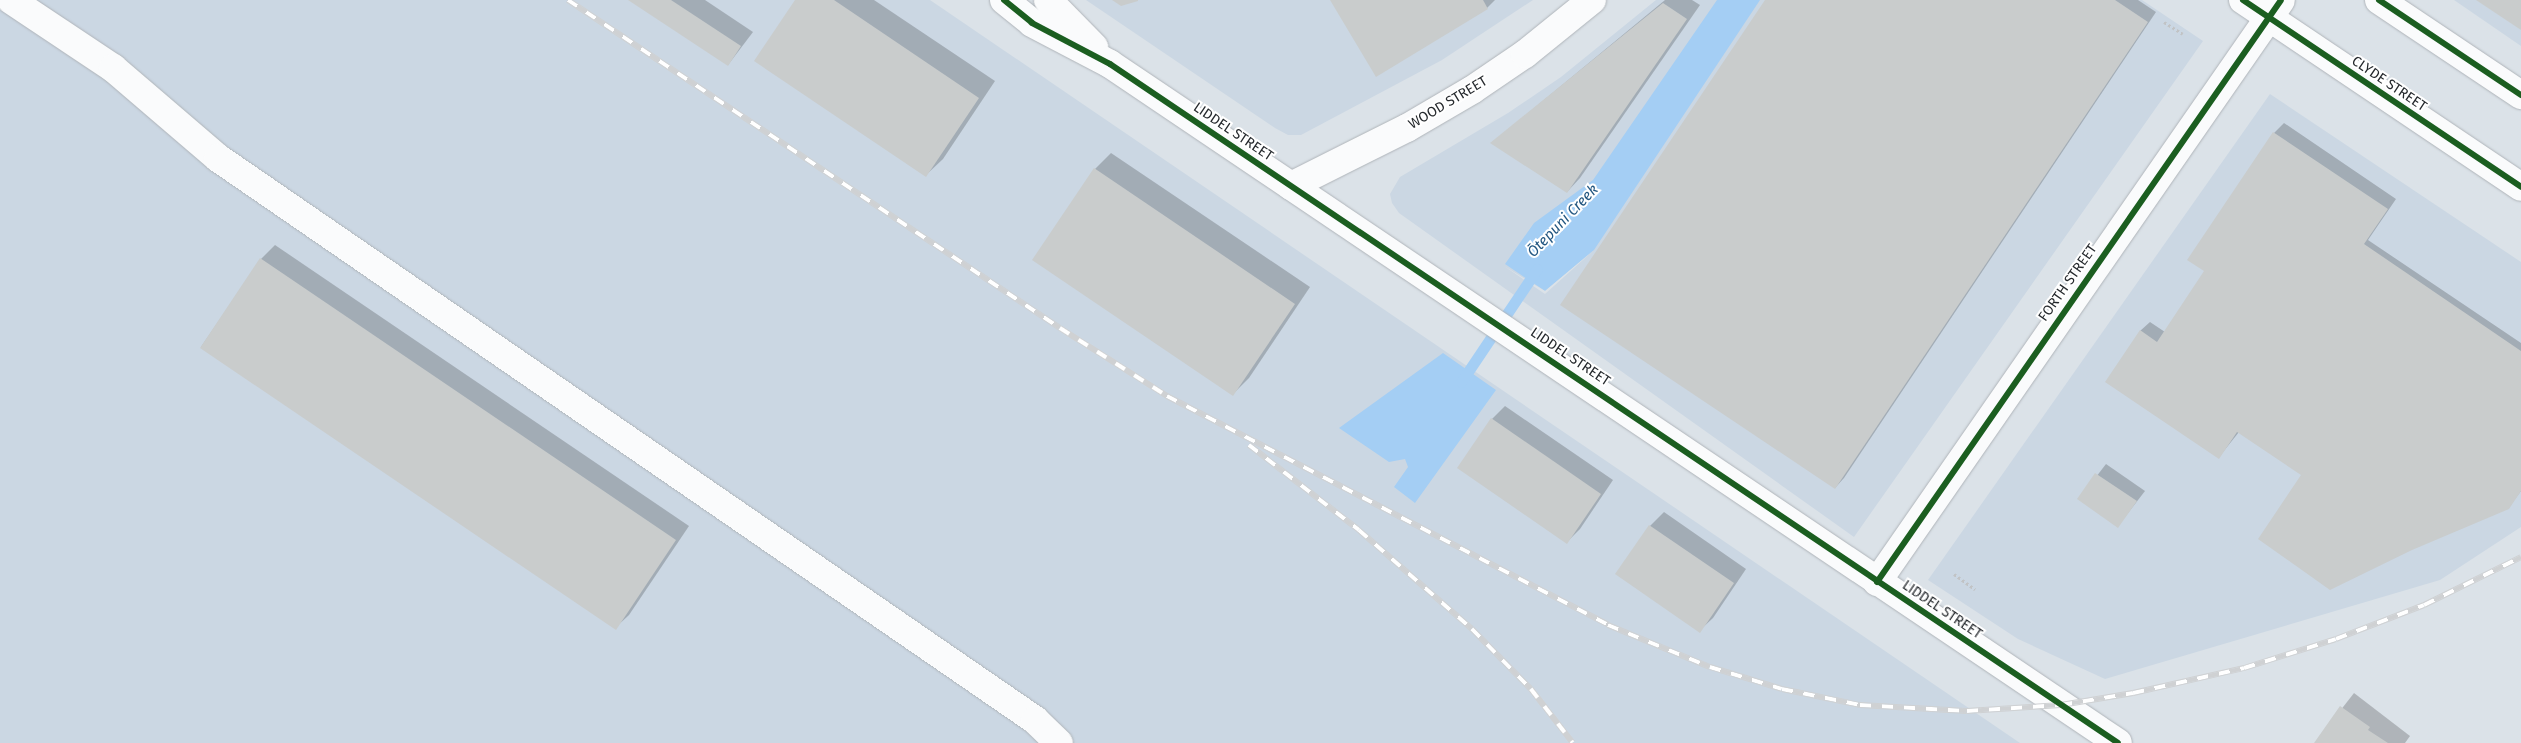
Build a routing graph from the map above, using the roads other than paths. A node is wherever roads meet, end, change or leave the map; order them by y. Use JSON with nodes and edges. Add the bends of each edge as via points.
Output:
{"nodes":[{"id":1,"x":11,"y":0,"type":"edge"},
{"id":2,"x":1004,"y":0,"type":"edge"},
{"id":3,"x":1048,"y":0,"type":"edge"},
{"id":4,"x":1592,"y":0,"type":"edge"},
{"id":5,"x":2243,"y":0,"type":"edge"},
{"id":6,"x":2379,"y":0,"type":"edge"},
{"id":7,"x":2274,"y":8,"type":"edge"},
{"id":8,"x":1110,"y":64,"type":"junction"},
{"id":9,"x":2521,"y":96,"type":"edge"},
{"id":10,"x":1291,"y":186,"type":"junction"},
{"id":11,"x":2521,"y":187,"type":"edge"},
{"id":12,"x":1877,"y":582,"type":"junction"},
{"id":13,"x":1059,"y":743,"type":"edge"},
{"id":14,"x":2118,"y":743,"type":"edge"}],
"edges":[{"from":1,"to":13,"type":"main road","via":[[113,68],[218,158],[1035,720]]},
{"from":2,"to":8,"type":"main road","name":"LIDDEL STREET","via":[[1032,23]]},
{"from":3,"to":8,"type":"main road","name":"LIDDEL STREET"},
{"from":4,"to":10,"type":"main road","name":"WOOD STREET","via":[[1525,54],[1472,90],[1407,128]]},
{"from":5,"to":7,"type":"main road","name":"CLYDE STREET"},
{"from":6,"to":9,"type":"main road"},
{"from":7,"to":11,"type":"main road","name":"CLYDE STREET"},
{"from":7,"to":12,"type":"main road","name":"FORTH STREET"},
{"from":8,"to":10,"type":"main road","name":"LIDDEL STREET"},
{"from":10,"to":12,"type":"main road","name":"LIDDEL STREET"},
{"from":12,"to":14,"type":"main road","name":"LIDDEL STREET"}]}
